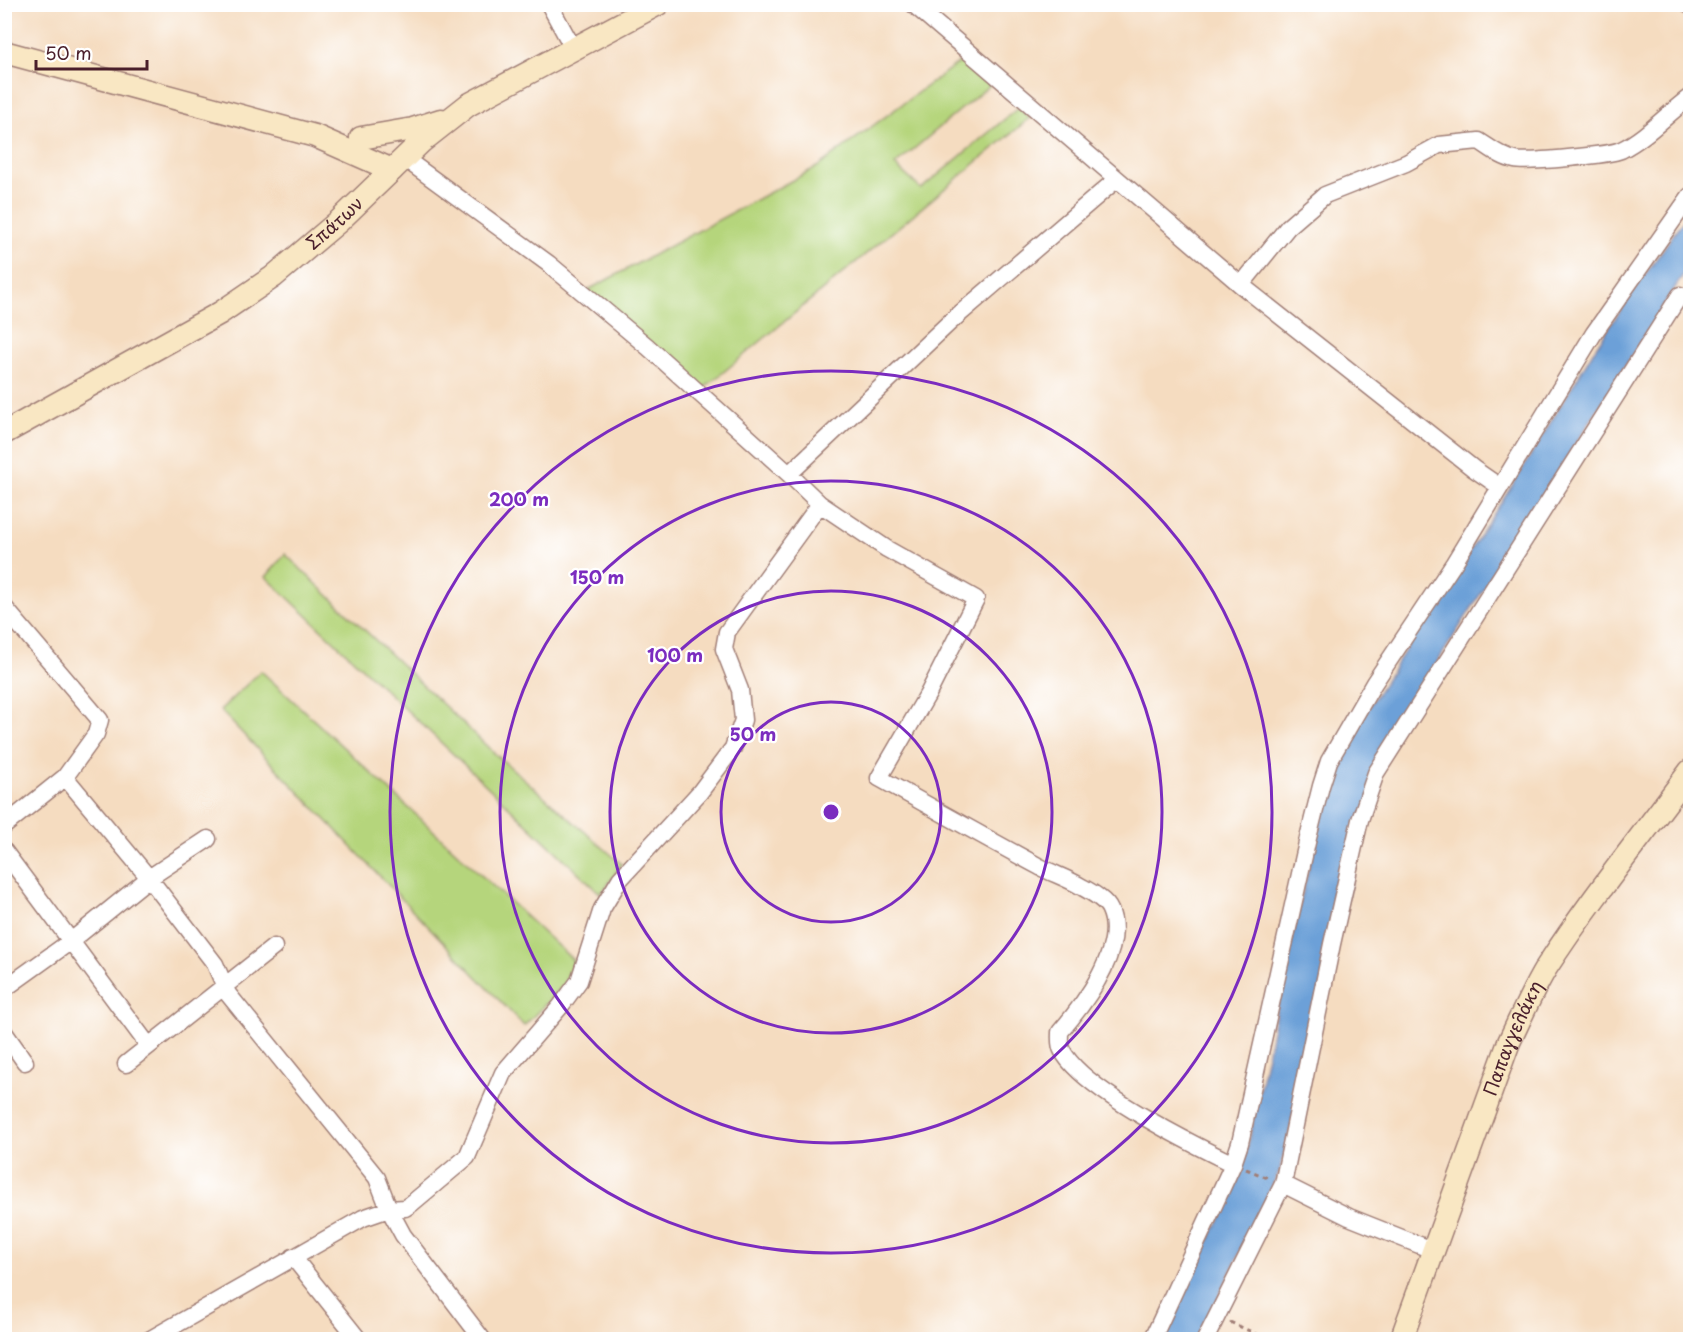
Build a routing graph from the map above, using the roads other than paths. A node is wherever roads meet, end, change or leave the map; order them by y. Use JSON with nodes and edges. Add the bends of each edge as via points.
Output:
{"nodes":[{"id":1,"x":549,"y":4,"type":"edge"},
{"id":2,"x":658,"y":4,"type":"edge"},
{"id":3,"x":913,"y":4,"type":"edge"},
{"id":4,"x":573,"y":48,"type":"junction"},
{"id":5,"x":4,"y":52,"type":"edge"},
{"id":6,"x":1690,"y":97,"type":"edge"},
{"id":7,"x":454,"y":115,"type":"junction"},
{"id":8,"x":315,"y":136,"type":"junction"},
{"id":9,"x":361,"y":138,"type":"junction"},
{"id":10,"x":398,"y":164,"type":"junction"},
{"id":11,"x":1117,"y":179,"type":"junction"},
{"id":12,"x":1690,"y":196,"type":"edge"},
{"id":13,"x":1241,"y":285,"type":"junction"},
{"id":14,"x":1680,"y":295,"type":"dead end"},
{"id":15,"x":4,"y":433,"type":"edge"},
{"id":16,"x":789,"y":474,"type":"junction"},
{"id":17,"x":1500,"y":487,"type":"junction"},
{"id":18,"x":820,"y":504,"type":"junction"},
{"id":19,"x":4,"y":607,"type":"edge"},
{"id":20,"x":1690,"y":771,"type":"edge"},
{"id":21,"x":65,"y":777,"type":"junction"},
{"id":22,"x":4,"y":826,"type":"edge"},
{"id":23,"x":208,"y":839,"type":"dead end"},
{"id":24,"x":4,"y":851,"type":"edge"},
{"id":25,"x":149,"y":878,"type":"junction"},
{"id":26,"x":71,"y":941,"type":"junction"},
{"id":27,"x":274,"y":947,"type":"dead end"},
{"id":28,"x":225,"y":985,"type":"junction"},
{"id":29,"x":4,"y":989,"type":"edge"},
{"id":30,"x":4,"y":1032,"type":"edge"},
{"id":31,"x":148,"y":1045,"type":"junction"},
{"id":32,"x":25,"y":1062,"type":"dead end"},
{"id":33,"x":126,"y":1064,"type":"dead end"},
{"id":34,"x":1233,"y":1164,"type":"junction"},
{"id":35,"x":1283,"y":1184,"type":"junction"},
{"id":36,"x":389,"y":1209,"type":"junction"},
{"id":37,"x":1432,"y":1250,"type":"junction"},
{"id":38,"x":293,"y":1257,"type":"junction"},
{"id":39,"x":149,"y":1340,"type":"edge"},
{"id":40,"x":359,"y":1340,"type":"edge"},
{"id":41,"x":483,"y":1340,"type":"edge"},
{"id":42,"x":1152,"y":1340,"type":"edge"},
{"id":43,"x":1205,"y":1340,"type":"edge"},
{"id":44,"x":1401,"y":1340,"type":"edge"}],
"edges":[{"from":1,"to":4,"type":"street"},
{"from":2,"to":4,"type":"main road","name":"Σπάτων"},
{"from":3,"to":11,"type":"street"},
{"from":4,"to":7,"type":"main road","name":"Σπάτων"},
{"from":5,"to":8,"type":"main road"},
{"from":6,"to":13,"type":"street","via":[[1619,151],[1514,160],[1479,141],[1439,145],[1406,163],[1326,195],[1288,227]]},
{"from":7,"to":9,"type":"main road","via":[[413,129]]},
{"from":7,"to":10,"type":"main road","name":"Σπάτων"},
{"from":8,"to":9,"type":"main road"},
{"from":8,"to":10,"type":"main road"},
{"from":9,"to":10,"type":"main road"},
{"from":10,"to":15,"type":"main road","name":"Σπάτων","via":[[273,277],[220,313]]},
{"from":10,"to":16,"type":"street","via":[[549,264]]},
{"from":11,"to":13,"type":"street"},
{"from":11,"to":16,"type":"street","via":[[949,323]]},
{"from":12,"to":17,"type":"street","via":[[1594,333]]},
{"from":13,"to":17,"type":"street"},
{"from":14,"to":35,"type":"street","via":[[1376,773],[1360,820]]},
{"from":16,"to":18,"type":"street"},
{"from":17,"to":34,"type":"street","via":[[1374,683],[1329,761]]},
{"from":18,"to":34,"type":"street","via":[[887,549],[976,599],[928,694],[879,778],[1100,898],[1110,909],[1114,930],[1110,952],[1096,982],[1060,1032],[1060,1048],[1096,1086]]},
{"from":18,"to":36,"type":"street","via":[[727,632],[724,649],[740,690],[743,720],[733,748],[700,792],[620,879],[602,909],[579,981],[503,1073],[467,1157],[411,1204]]},
{"from":19,"to":21,"type":"street","via":[[100,720],[96,734]]},
{"from":20,"to":37,"type":"main road","name":"Παπαγγελάκη","via":[[1540,980],[1509,1042]]},
{"from":21,"to":22,"type":"street"},
{"from":21,"to":25,"type":"street"},
{"from":23,"to":25,"type":"street"},
{"from":24,"to":26,"type":"street"},
{"from":25,"to":26,"type":"street"},
{"from":25,"to":28,"type":"street","via":[[215,964]]},
{"from":26,"to":29,"type":"street"},
{"from":26,"to":31,"type":"street"},
{"from":27,"to":28,"type":"street"},
{"from":28,"to":31,"type":"street"},
{"from":28,"to":36,"type":"street","via":[[228,994],[377,1178]]},
{"from":30,"to":32,"type":"street"},
{"from":31,"to":33,"type":"street"},
{"from":34,"to":42,"type":"street"},
{"from":35,"to":37,"type":"street","via":[[1349,1217]]},
{"from":35,"to":43,"type":"street"},
{"from":36,"to":38,"type":"street","via":[[363,1218]]},
{"from":36,"to":41,"type":"street","via":[[403,1235]]},
{"from":37,"to":44,"type":"main road","name":"Παπαγγελάκη"},
{"from":38,"to":39,"type":"street"},
{"from":38,"to":40,"type":"street"}]}
